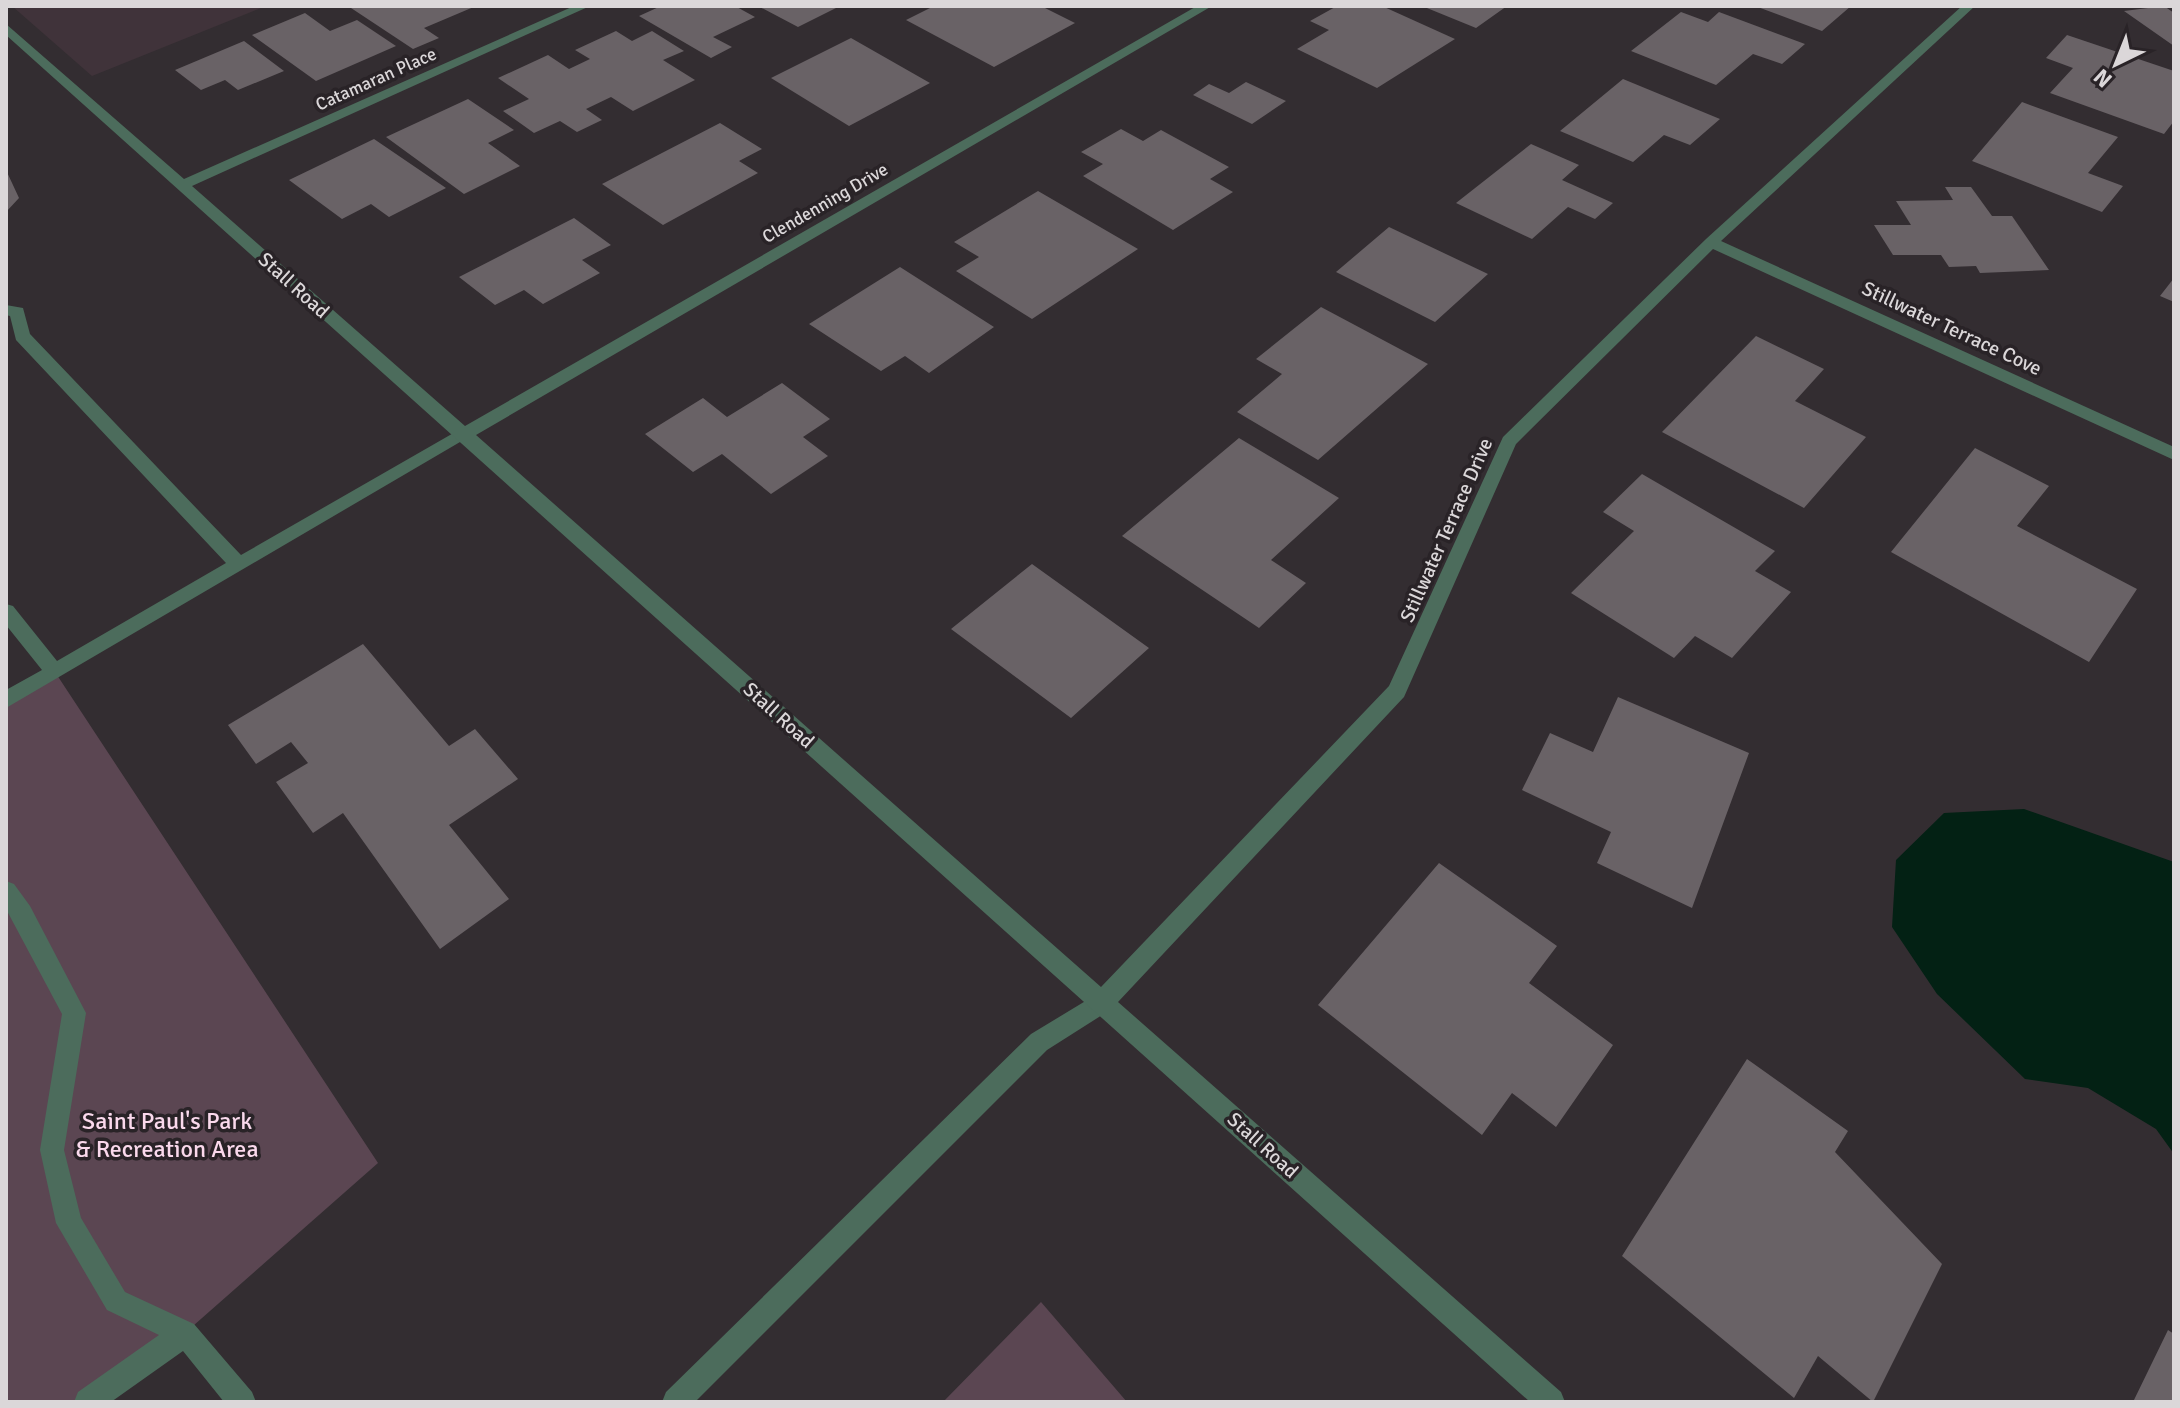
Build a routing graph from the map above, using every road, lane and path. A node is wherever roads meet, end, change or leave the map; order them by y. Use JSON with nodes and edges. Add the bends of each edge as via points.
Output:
{"nodes":[{"id":1,"x":584,"y":6,"type":"edge"},
{"id":2,"x":1206,"y":6,"type":"edge"},
{"id":3,"x":1969,"y":6,"type":"edge"},
{"id":4,"x":6,"y":28,"type":"edge"},
{"id":5,"x":182,"y":185,"type":"junction"},
{"id":6,"x":1711,"y":242,"type":"junction"},
{"id":7,"x":6,"y":310,"type":"edge"},
{"id":8,"x":14,"y":337,"type":"edge"},
{"id":9,"x":463,"y":435,"type":"junction"},
{"id":10,"x":2174,"y":454,"type":"edge"},
{"id":11,"x":239,"y":565,"type":"junction"},
{"id":12,"x":6,"y":611,"type":"edge"},
{"id":13,"x":55,"y":672,"type":"junction"},
{"id":14,"x":6,"y":700,"type":"edge"},
{"id":15,"x":6,"y":891,"type":"edge"},
{"id":16,"x":1102,"y":1002,"type":"junction"},
{"id":17,"x":185,"y":1333,"type":"junction"},
{"id":18,"x":88,"y":1402,"type":"edge"},
{"id":19,"x":242,"y":1402,"type":"edge"},
{"id":20,"x":676,"y":1402,"type":"edge"},
{"id":21,"x":1551,"y":1402,"type":"edge"}],
"edges":[{"from":1,"to":5,"type":"street","name":"Catamaran Place"},
{"from":2,"to":9,"type":"street","name":"Clendenning Drive"},
{"from":3,"to":6,"type":"street","name":"Stillwater Terrace Drive"},
{"from":4,"to":5,"type":"street","name":"Stall Road"},
{"from":5,"to":9,"type":"street","name":"Stall Road"},
{"from":6,"to":10,"type":"street","name":"Stillwater Terrace Cove"},
{"from":6,"to":16,"type":"street","name":"Stillwater Terrace Drive","via":[[1509,441],[1397,691]]},
{"from":7,"to":8,"type":"street","via":[[17,312]]},
{"from":8,"to":11,"type":"street"},
{"from":9,"to":11,"type":"street","name":"Clendenning Drive"},
{"from":9,"to":16,"type":"street","name":"Stall Road"},
{"from":11,"to":13,"type":"street","name":"Clendenning Drive"},
{"from":12,"to":13,"type":"street"},
{"from":13,"to":14,"type":"street","name":"Clendenning Drive"},
{"from":15,"to":17,"type":"street","via":[[74,1013],[52,1150],[69,1223],[116,1301]]},
{"from":16,"to":20,"type":"street","name":"Stillwater Terrace Drive","via":[[1039,1042]]},
{"from":16,"to":21,"type":"street","name":"Stall Road"},
{"from":17,"to":18,"type":"street"},
{"from":17,"to":19,"type":"street"}]}
